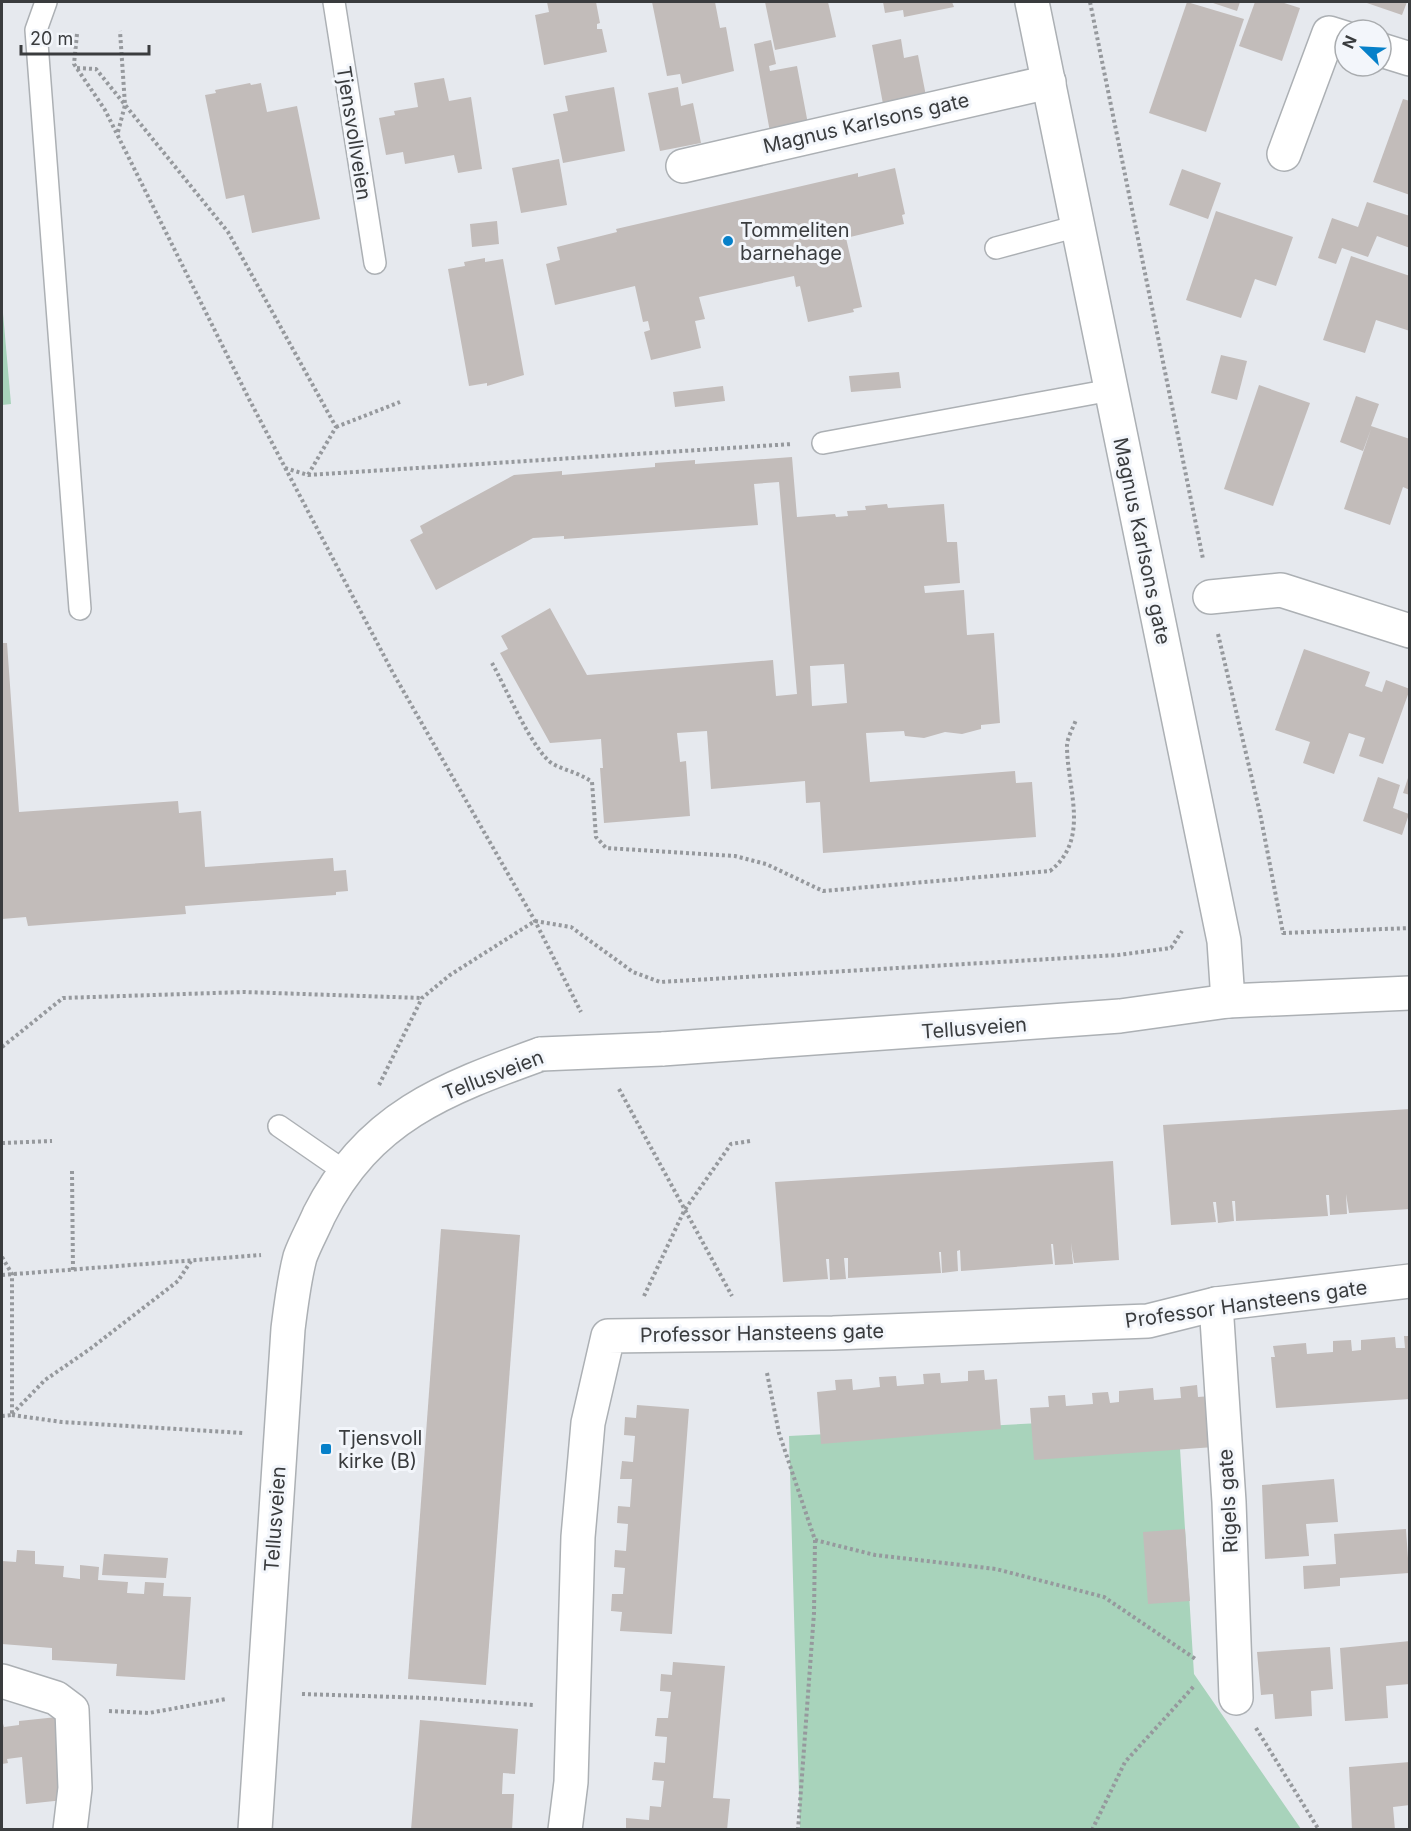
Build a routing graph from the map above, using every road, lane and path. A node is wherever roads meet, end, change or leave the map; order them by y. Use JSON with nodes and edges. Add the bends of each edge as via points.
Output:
{"nodes":[{"id":1,"x":46,"y":2,"type":"edge"},
{"id":2,"x":334,"y":2,"type":"edge"},
{"id":3,"x":1032,"y":2,"type":"edge"},
{"id":4,"x":1090,"y":2,"type":"edge"},
{"id":5,"x":120,"y":31,"type":"dead end"},
{"id":6,"x":77,"y":34,"type":"dead end"},
{"id":7,"x":1333,"y":34,"type":"edge"},
{"id":8,"x":1393,"y":54,"type":"edge"},
{"id":9,"x":1410,"y":59,"type":"edge"},
{"id":10,"x":76,"y":68,"type":"junction"},
{"id":11,"x":1048,"y":82,"type":"junction"},
{"id":12,"x":125,"y":105,"type":"junction"},
{"id":13,"x":117,"y":133,"type":"junction"},
{"id":14,"x":1284,"y":154,"type":"dead end"},
{"id":15,"x":683,"y":166,"type":"dead end"},
{"id":16,"x":1078,"y":226,"type":"junction"},
{"id":17,"x":996,"y":248,"type":"dead end"},
{"id":18,"x":375,"y":263,"type":"dead end"},
{"id":19,"x":1111,"y":390,"type":"junction"},
{"id":20,"x":400,"y":402,"type":"dead end"},
{"id":21,"x":336,"y":427,"type":"junction"},
{"id":22,"x":823,"y":443,"type":"joint"},
{"id":23,"x":285,"y":468,"type":"junction"},
{"id":24,"x":308,"y":475,"type":"junction"},
{"id":25,"x":1210,"y":597,"type":"junction"},
{"id":26,"x":80,"y":609,"type":"dead end"},
{"id":27,"x":1410,"y":631,"type":"edge"},
{"id":28,"x":492,"y":663,"type":"dead end"},
{"id":29,"x":1076,"y":720,"type":"dead end"},
{"id":30,"x":535,"y":921,"type":"junction"},
{"id":31,"x":1410,"y":928,"type":"edge"},
{"id":32,"x":1171,"y":948,"type":"dead end"},
{"id":33,"x":1410,"y":993,"type":"edge"},
{"id":34,"x":422,"y":998,"type":"junction"},
{"id":35,"x":1228,"y":1001,"type":"junction"},
{"id":36,"x":582,"y":1015,"type":"dead end"},
{"id":37,"x":2,"y":1047,"type":"edge"},
{"id":38,"x":378,"y":1088,"type":"dead end"},
{"id":39,"x":618,"y":1088,"type":"dead end"},
{"id":40,"x":279,"y":1126,"type":"dead end"},
{"id":41,"x":52,"y":1141,"type":"dead end"},
{"id":42,"x":750,"y":1142,"type":"dead end"},
{"id":43,"x":2,"y":1143,"type":"edge"},
{"id":44,"x":72,"y":1171,"type":"dead end"},
{"id":45,"x":344,"y":1171,"type":"junction"},
{"id":46,"x":684,"y":1211,"type":"junction"},
{"id":47,"x":301,"y":1256,"type":"junction"},
{"id":48,"x":2,"y":1257,"type":"edge"},
{"id":49,"x":191,"y":1261,"type":"junction"},
{"id":50,"x":73,"y":1270,"type":"junction"},
{"id":51,"x":12,"y":1274,"type":"junction"},
{"id":52,"x":2,"y":1275,"type":"edge"},
{"id":53,"x":1410,"y":1281,"type":"edge"},
{"id":54,"x":1216,"y":1304,"type":"junction"},
{"id":55,"x":608,"y":1335,"type":"junction"},
{"id":56,"x":752,"y":1335,"type":"junction"},
{"id":57,"x":12,"y":1414,"type":"junction"},
{"id":58,"x":2,"y":1416,"type":"edge"},
{"id":59,"x":253,"y":1434,"type":"dead end"},
{"id":60,"x":815,"y":1540,"type":"junction"},
{"id":61,"x":1210,"y":1669,"type":"junction"},
{"id":62,"x":2,"y":1681,"type":"edge"},
{"id":63,"x":262,"y":1694,"type":"junction"},
{"id":64,"x":1236,"y":1698,"type":"junction"},
{"id":65,"x":571,"y":1708,"type":"junction"},
{"id":66,"x":72,"y":1710,"type":"junction"},
{"id":67,"x":70,"y":1830,"type":"edge"},
{"id":68,"x":255,"y":1830,"type":"edge"},
{"id":69,"x":565,"y":1830,"type":"edge"},
{"id":70,"x":798,"y":1830,"type":"edge"},
{"id":71,"x":1092,"y":1830,"type":"edge"},
{"id":72,"x":1319,"y":1830,"type":"edge"}],
"edges":[{"from":1,"to":26,"type":"lane","via":[[36,30]]},
{"from":2,"to":18,"type":"lane","name":"Tjensvollveien"},
{"from":3,"to":11,"type":"street","name":"Magnus Karlsons gate"},
{"from":4,"to":25,"type":"path"},
{"from":5,"to":12,"type":"path"},
{"from":6,"to":10,"type":"path"},
{"from":7,"to":14,"type":"street","via":[[1329,33]]},
{"from":8,"to":9,"type":"street"},
{"from":10,"to":12,"type":"path","via":[[96,69]]},
{"from":10,"to":13,"type":"path"},
{"from":11,"to":15,"type":"street","name":"Magnus Karlsons gate"},
{"from":11,"to":16,"type":"street","name":"Magnus Karlsons gate"},
{"from":12,"to":13,"type":"path"},
{"from":12,"to":21,"type":"path","via":[[228,232]]},
{"from":13,"to":23,"type":"path"},
{"from":16,"to":17,"type":"lane"},
{"from":16,"to":19,"type":"street","name":"Magnus Karlsons gate"},
{"from":19,"to":22,"type":"lane"},
{"from":19,"to":35,"type":"street","name":"Magnus Karlsons gate","via":[[1224,941]]},
{"from":20,"to":21,"type":"path"},
{"from":21,"to":24,"type":"path"},
{"from":22,"to":24,"type":"path","via":[[690,448]]},
{"from":23,"to":24,"type":"path"},
{"from":23,"to":30,"type":"path","via":[[393,674]]},
{"from":25,"to":27,"type":"street","via":[[1281,591]]},
{"from":25,"to":31,"type":"path","via":[[1260,813],[1283,933]]},
{"from":28,"to":29,"type":"path","via":[[539,750],[552,763],[592,782],[596,837],[606,848],[735,856],[766,864],[823,891],[1050,871],[1064,860],[1070,847],[1075,804],[1066,744]]},
{"from":30,"to":32,"type":"path","via":[[570,927],[633,972],[660,982],[1118,955]]},
{"from":30,"to":34,"type":"path","via":[[450,975]]},
{"from":30,"to":36,"type":"path"},
{"from":33,"to":35,"type":"street","name":"Tellusveien"},
{"from":34,"to":37,"type":"path","via":[[244,992],[63,998]]},
{"from":34,"to":38,"type":"path"},
{"from":35,"to":45,"type":"street","name":"Tellusveien","bridge":true,"via":[[1120,1016],[542,1054],[463,1083],[430,1100],[371,1141]]},
{"from":39,"to":46,"type":"path"},
{"from":40,"to":45,"type":"lane"},
{"from":41,"to":43,"type":"path"},
{"from":42,"to":46,"type":"path","via":[[731,1144]]},
{"from":44,"to":50,"type":"path"},
{"from":45,"to":47,"type":"street","name":"Tellusveien"},
{"from":46,"to":55,"type":"path","via":[[641,1302]]},
{"from":46,"to":56,"type":"path"},
{"from":47,"to":49,"type":"path"},
{"from":47,"to":63,"type":"street","name":"Tellusveien","via":[[288,1329]]},
{"from":48,"to":51,"type":"path"},
{"from":49,"to":50,"type":"path"},
{"from":49,"to":57,"type":"path","via":[[178,1281],[45,1380]]},
{"from":50,"to":51,"type":"path"},
{"from":51,"to":52,"type":"path"},
{"from":51,"to":57,"type":"path"},
{"from":53,"to":54,"type":"street","name":"Professor Hansteens gate"},
{"from":54,"to":56,"type":"street","name":"Professor Hansteens gate","via":[[1148,1321]]},
{"from":54,"to":64,"type":"street","name":"Rigels gate"},
{"from":55,"to":56,"type":"street","name":"Professor Hansteens gate"},
{"from":55,"to":65,"type":"street","via":[[588,1423],[578,1537]]},
{"from":56,"to":60,"type":"path","via":[[765,1359],[779,1433]]},
{"from":57,"to":58,"type":"path"},
{"from":57,"to":59,"type":"path","via":[[63,1422]]},
{"from":60,"to":61,"type":"path","via":[[875,1555],[996,1569],[1104,1597]]},
{"from":60,"to":70,"type":"path","via":[[814,1613]]},
{"from":61,"to":64,"type":"path"},
{"from":61,"to":71,"type":"path","via":[[1125,1762]]},
{"from":62,"to":66,"type":"street","via":[[56,1698]]},
{"from":63,"to":65,"type":"path","via":[[428,1698]]},
{"from":63,"to":66,"type":"path","via":[[149,1713]]},
{"from":63,"to":68,"type":"street","name":"Tellusveien"},
{"from":64,"to":72,"type":"path"},
{"from":65,"to":69,"type":"street","via":[[571,1782]]},
{"from":66,"to":67,"type":"street","via":[[75,1788]]}]}
